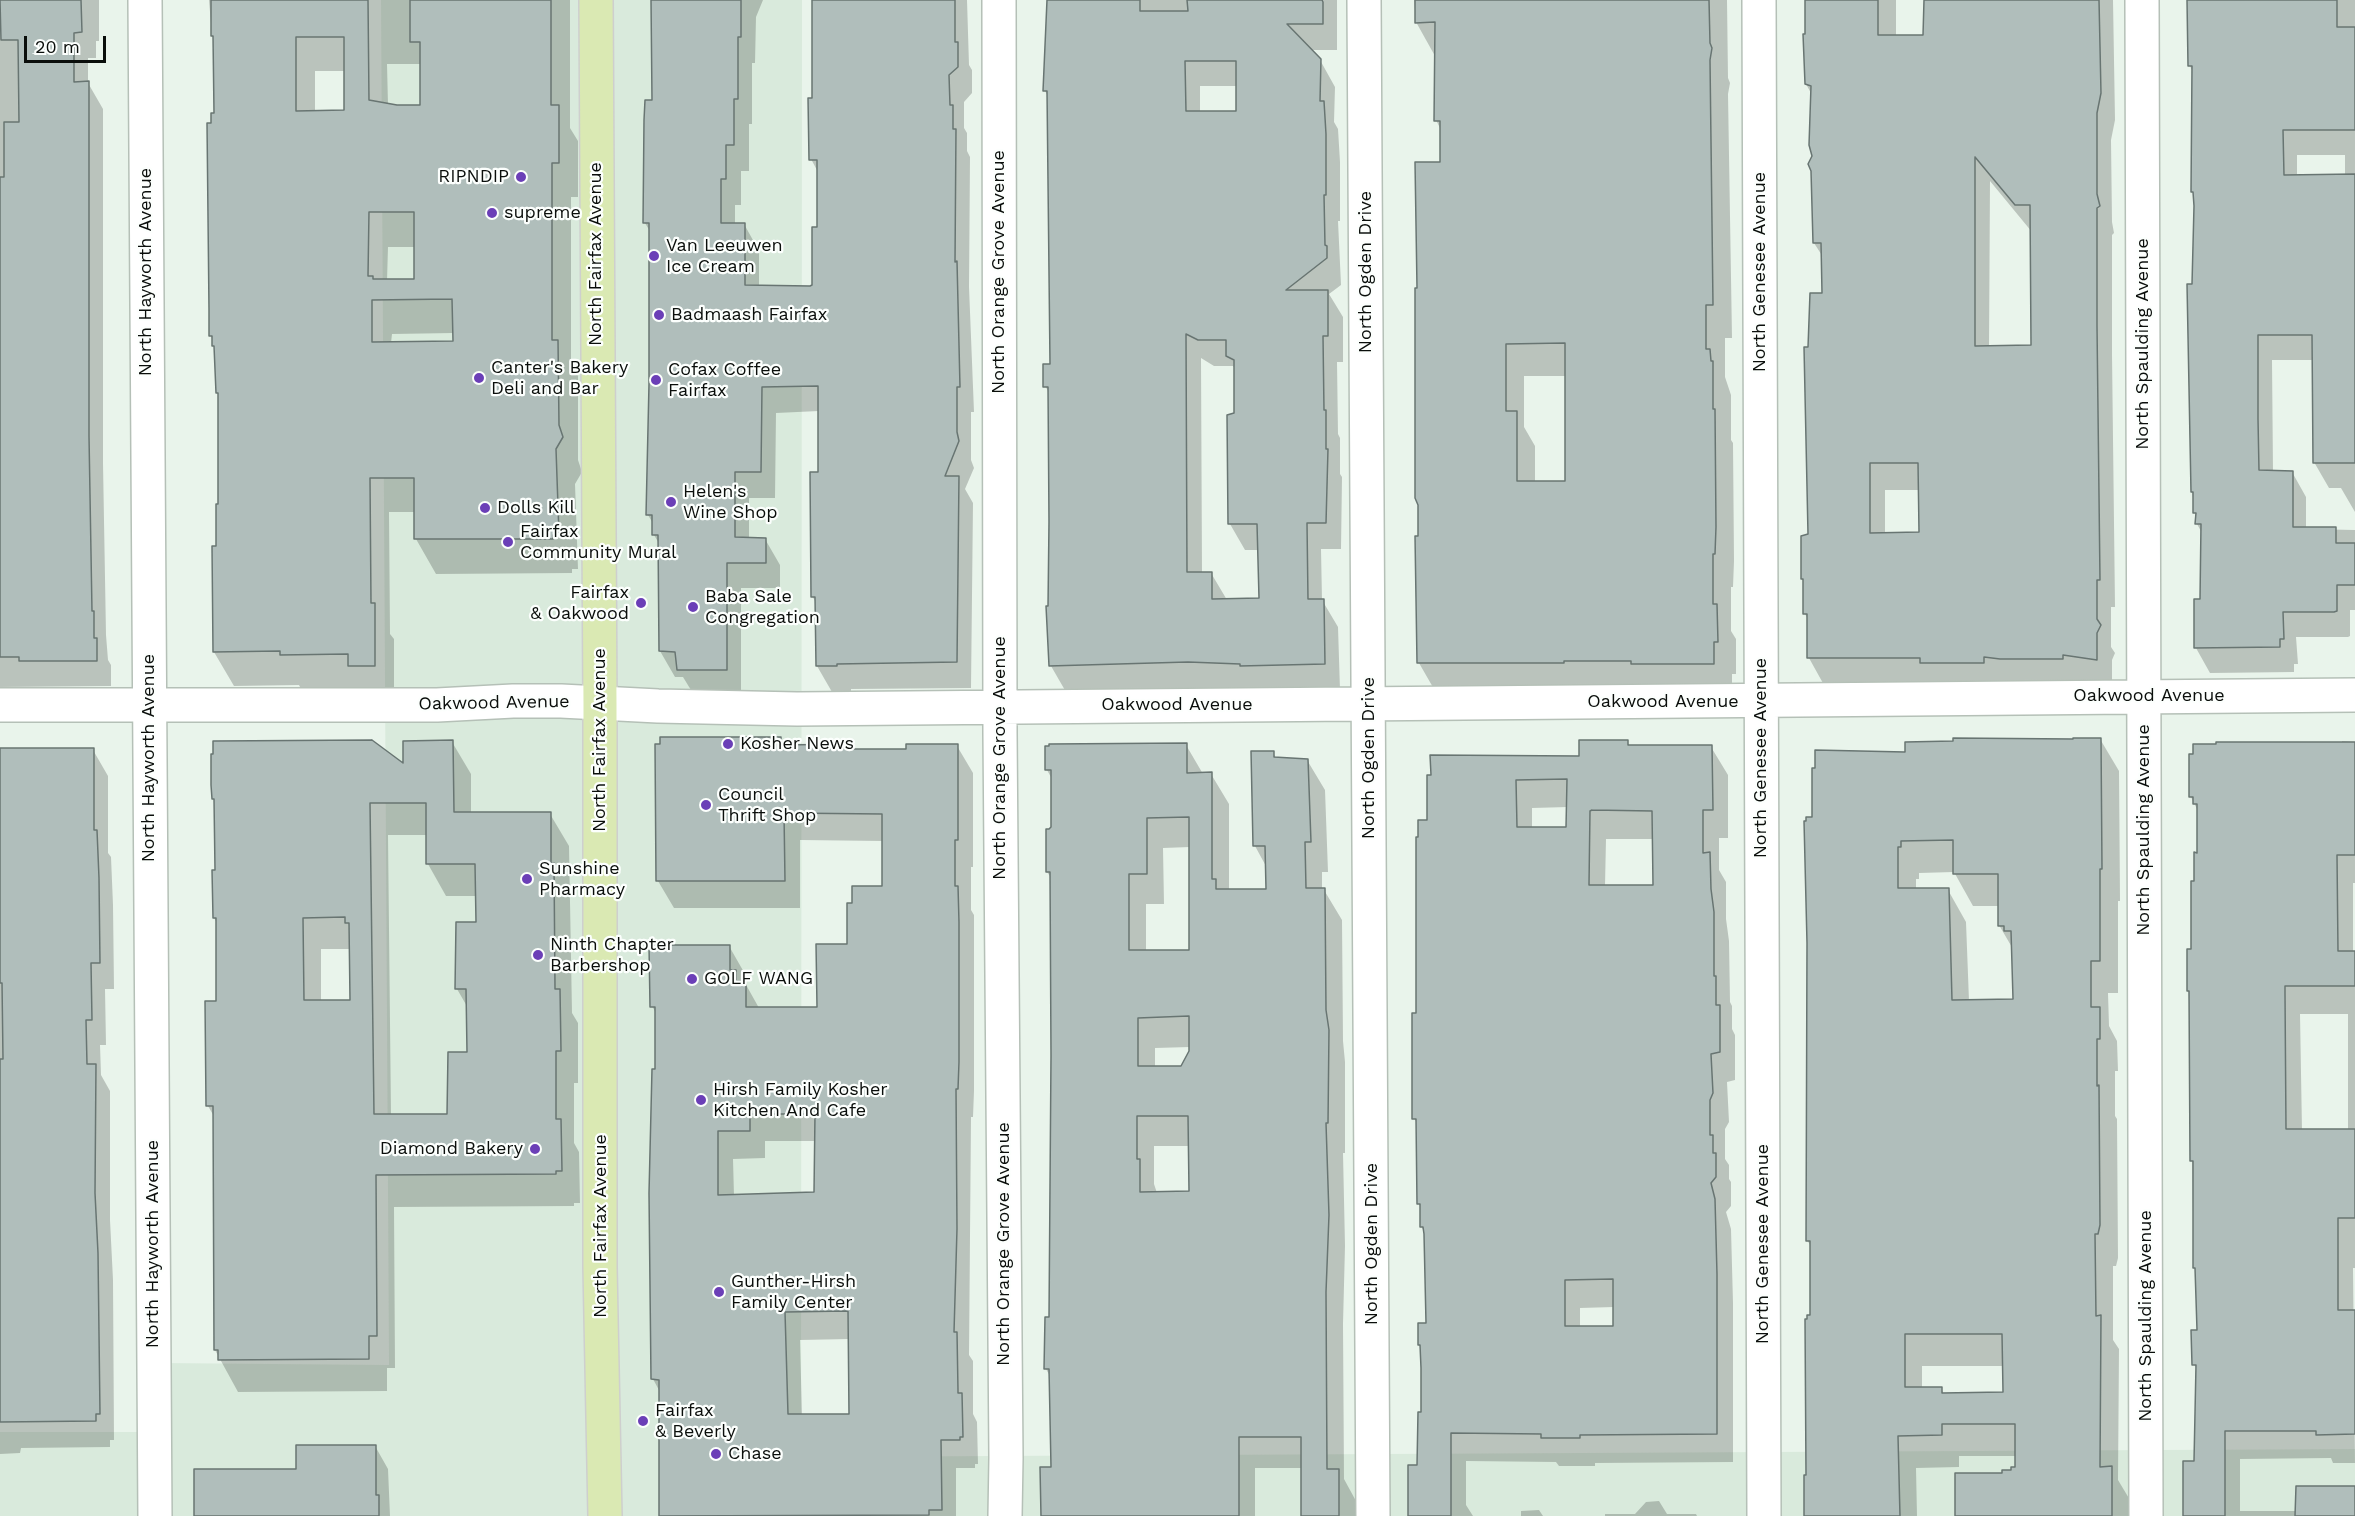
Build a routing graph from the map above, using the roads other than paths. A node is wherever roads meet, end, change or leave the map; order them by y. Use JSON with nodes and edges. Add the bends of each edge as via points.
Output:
{"nodes":[{"id":1,"x":145,"y":0,"type":"edge"},
{"id":2,"x":596,"y":0,"type":"edge"},
{"id":3,"x":999,"y":0,"type":"edge"},
{"id":4,"x":1364,"y":0,"type":"edge"},
{"id":5,"x":1759,"y":0,"type":"edge"},
{"id":6,"x":2142,"y":0,"type":"edge"},
{"id":7,"x":2355,"y":695,"type":"edge"},
{"id":8,"x":2144,"y":696,"type":"junction"},
{"id":9,"x":1760,"y":701,"type":"junction"},
{"id":10,"x":600,"y":703,"type":"junction"},
{"id":11,"x":1369,"y":704,"type":"junction"},
{"id":12,"x":0,"y":705,"type":"edge"},
{"id":13,"x":148,"y":705,"type":"junction"},
{"id":14,"x":1000,"y":706,"type":"junction"},
{"id":15,"x":155,"y":1516,"type":"edge"},
{"id":16,"x":605,"y":1516,"type":"edge"},
{"id":17,"x":1005,"y":1516,"type":"edge"},
{"id":18,"x":1373,"y":1516,"type":"edge"},
{"id":19,"x":1764,"y":1516,"type":"edge"},
{"id":20,"x":2146,"y":1516,"type":"edge"}],
"edges":[{"from":1,"to":13,"type":"street","name":"North Hayworth Avenue"},
{"from":2,"to":10,"type":"main road","name":"North Fairfax Avenue"},
{"from":3,"to":14,"type":"street","name":"North Orange Grove Avenue"},
{"from":4,"to":11,"type":"street","name":"North Ogden Drive"},
{"from":5,"to":9,"type":"street","name":"North Genesee Avenue"},
{"from":6,"to":8,"type":"street","name":"North Spaulding Avenue"},
{"from":7,"to":8,"type":"street","name":"Oakwood Avenue"},
{"from":8,"to":9,"type":"street","name":"Oakwood Avenue"},
{"from":8,"to":20,"type":"street","name":"North Spaulding Avenue"},
{"from":9,"to":11,"type":"street","name":"Oakwood Avenue"},
{"from":9,"to":19,"type":"street","name":"North Genesee Avenue"},
{"from":10,"to":13,"type":"street","name":"Oakwood Avenue"},
{"from":10,"to":14,"type":"street","name":"Oakwood Avenue","via":[[797,709]]},
{"from":10,"to":16,"type":"main road","name":"North Fairfax Avenue","via":[[600,1267]]},
{"from":11,"to":14,"type":"street","name":"Oakwood Avenue"},
{"from":11,"to":18,"type":"street","name":"North Ogden Drive"},
{"from":12,"to":13,"type":"street","name":"Oakwood Avenue"},
{"from":13,"to":15,"type":"street","name":"North Hayworth Avenue"},
{"from":14,"to":17,"type":"street","name":"North Orange Grove Avenue"}]}
